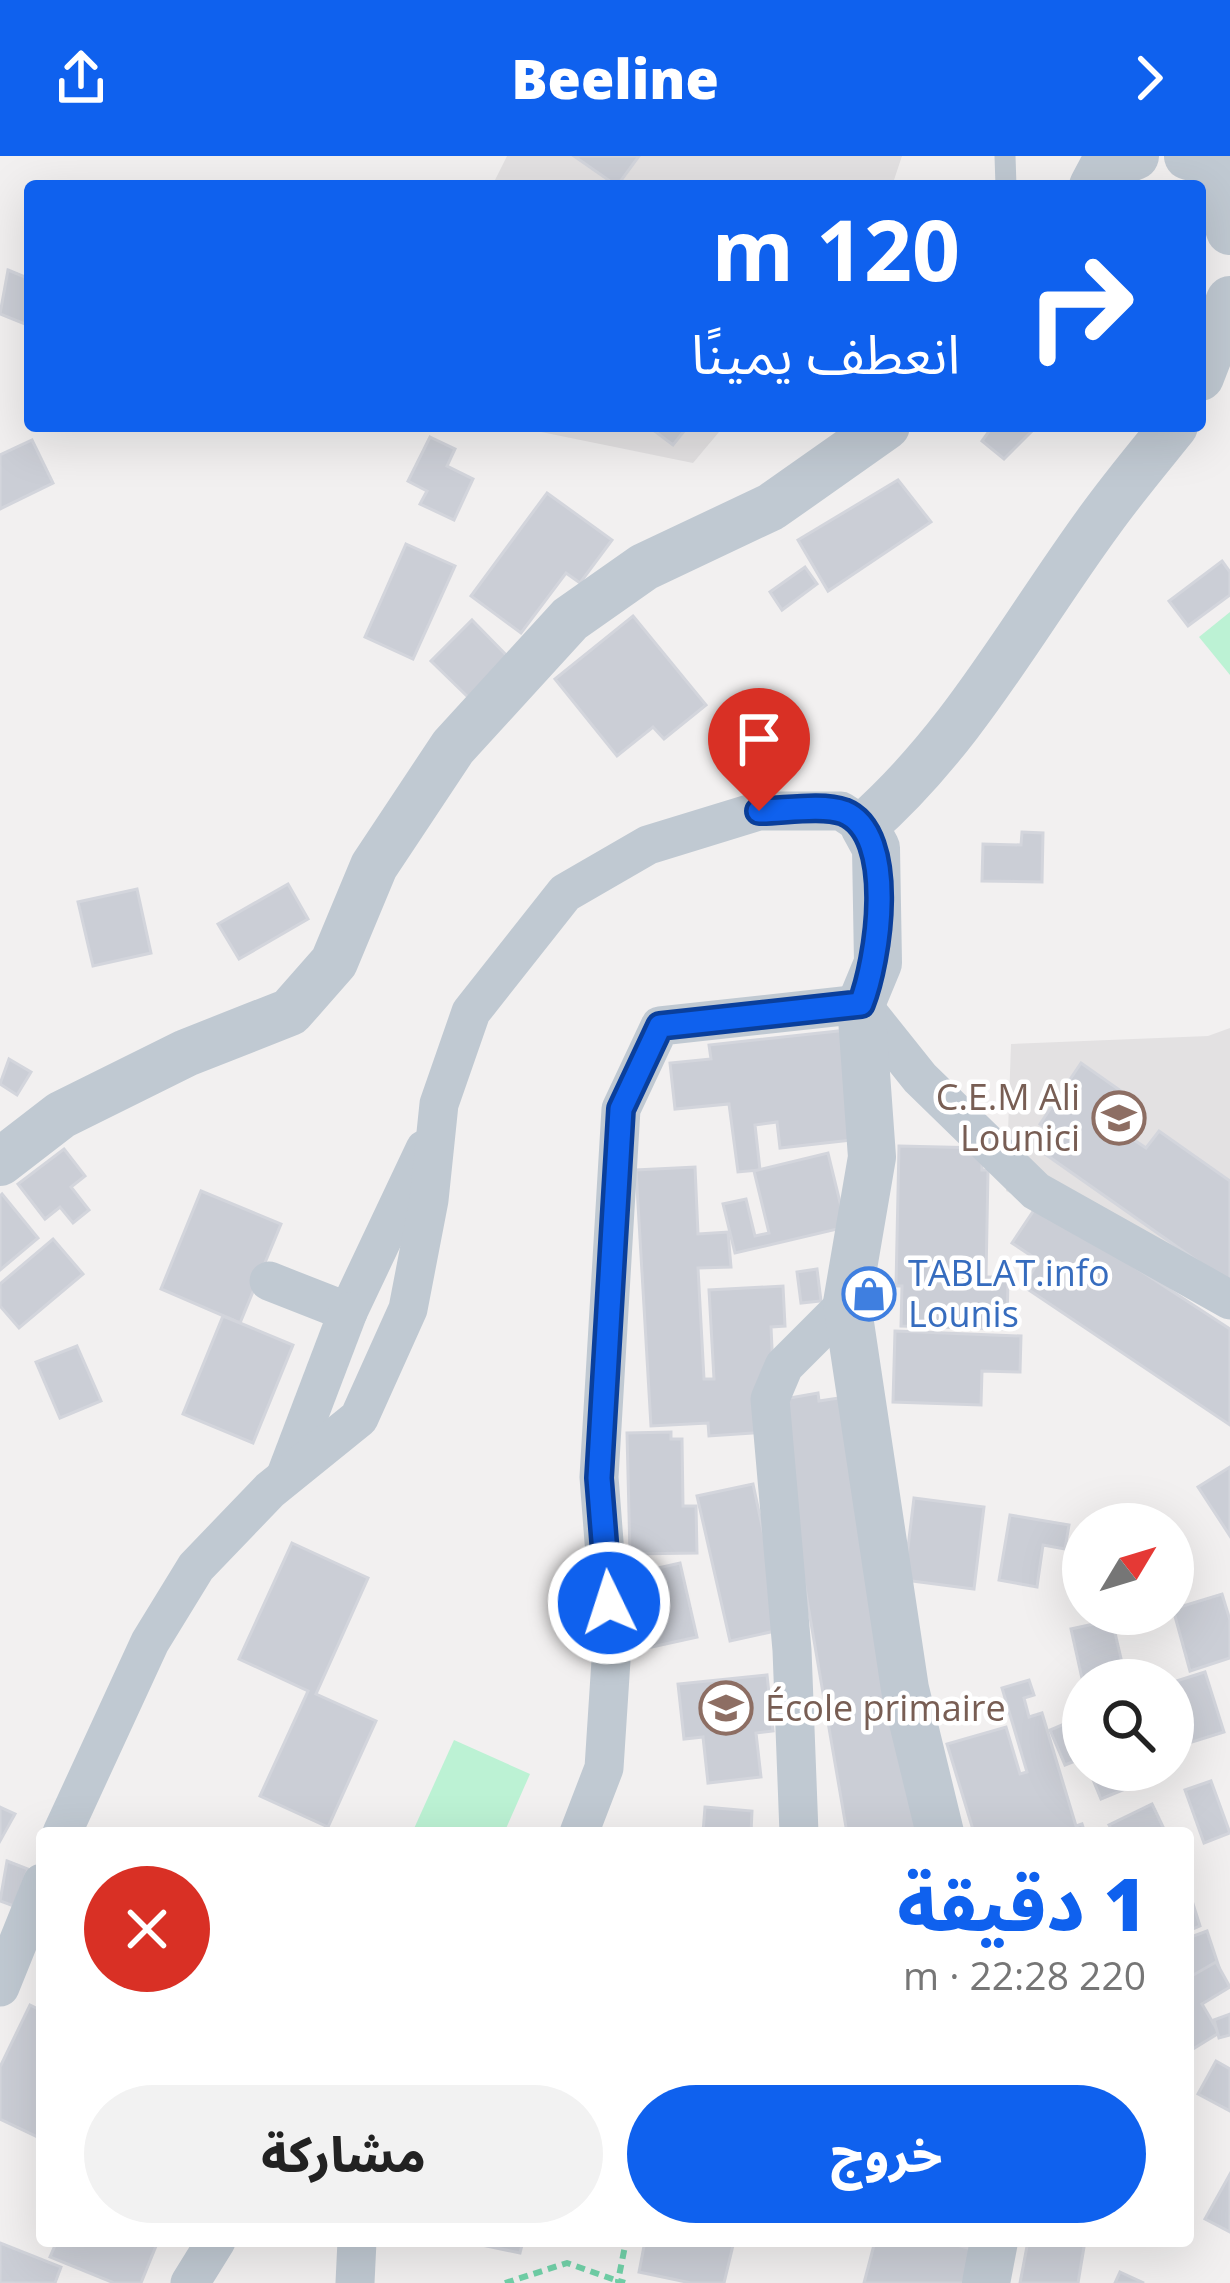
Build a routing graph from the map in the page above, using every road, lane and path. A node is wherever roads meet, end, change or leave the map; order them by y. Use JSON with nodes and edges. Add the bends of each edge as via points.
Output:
{"nodes":[{"id":1,"x":1135,"y":156,"type":"edge"},
{"id":2,"x":1188,"y":156,"type":"edge"},
{"id":3,"x":1096,"y":180,"type":"edge"},
{"id":4,"x":1230,"y":231,"type":"edge"},
{"id":5,"x":1230,"y":300,"type":"edge"},
{"id":6,"x":1206,"y":362,"type":"edge"},
{"id":7,"x":877,"y":432,"type":"edge"},
{"id":8,"x":1169,"y":432,"type":"edge"},
{"id":9,"x":864,"y":826,"type":"junction"},
{"id":10,"x":861,"y":1004,"type":"junction"},
{"id":11,"x":437,"y":1124,"type":"junction"},
{"id":12,"x":0,"y":1162,"type":"edge"},
{"id":13,"x":269,"y":1281,"type":"dead end"},
{"id":14,"x":1230,"y":1300,"type":"edge"},
{"id":15,"x":847,"y":1303,"type":"junction"},
{"id":16,"x":348,"y":1312,"type":"junction"},
{"id":17,"x":285,"y":1478,"type":"junction"},
{"id":18,"x":65,"y":1827,"type":"edge"},
{"id":19,"x":581,"y":1827,"type":"edge"},
{"id":20,"x":799,"y":1827,"type":"edge"},
{"id":21,"x":939,"y":1827,"type":"edge"},
{"id":22,"x":36,"y":1898,"type":"edge"},
{"id":23,"x":0,"y":1987,"type":"edge"},
{"id":24,"x":212,"y":2247,"type":"edge"},
{"id":25,"x":358,"y":2247,"type":"edge"},
{"id":26,"x":625,"y":2247,"type":"edge"},
{"id":27,"x":993,"y":2247,"type":"edge"},
{"id":28,"x":621,"y":2282,"type":"edge"},
{"id":29,"x":190,"y":2283,"type":"edge"},
{"id":30,"x":355,"y":2283,"type":"edge"},
{"id":31,"x":505,"y":2283,"type":"edge"},
{"id":32,"x":986,"y":2283,"type":"edge"}],
"edges":[{"from":1,"to":3,"type":"street"},
{"from":2,"to":4,"type":"street","via":[[1206,159]]},
{"from":5,"to":6,"type":"street"},
{"from":7,"to":12,"type":"street","via":[[771,507],[644,567],[570,619],[452,747],[374,866],[334,962],[290,1012],[61,1114]]},
{"from":8,"to":9,"type":"street","via":[[1099,521],[1008,662]]},
{"from":9,"to":10,"type":"street","via":[[876,848],[878,963]]},
{"from":9,"to":11,"type":"street","via":[[841,811],[759,811],[648,845],[565,893],[471,1012]]},
{"from":10,"to":14,"type":"street","via":[[920,1078],[1036,1191]]},
{"from":10,"to":15,"type":"street","via":[[872,1157]]},
{"from":10,"to":19,"type":"street","via":[[660,1026],[621,1109],[599,1478],[612,1645],[604,1768]]},
{"from":11,"to":16,"type":"street"},
{"from":11,"to":17,"type":"street","via":[[408,1309],[358,1418]]},
{"from":13,"to":16,"type":"street"},
{"from":15,"to":20,"type":"street","via":[[784,1366],[770,1400]]},
{"from":15,"to":21,"type":"street","via":[[905,1689]]},
{"from":16,"to":17,"type":"street"},
{"from":17,"to":18,"type":"street","via":[[196,1567],[150,1642]]},
{"from":22,"to":23,"type":"street"},
{"from":24,"to":29,"type":"street"},
{"from":25,"to":30,"type":"street"},
{"from":26,"to":28,"type":"path"},
{"from":27,"to":32,"type":"street"},
{"from":28,"to":31,"type":"path","via":[[567,2263]]}]}
